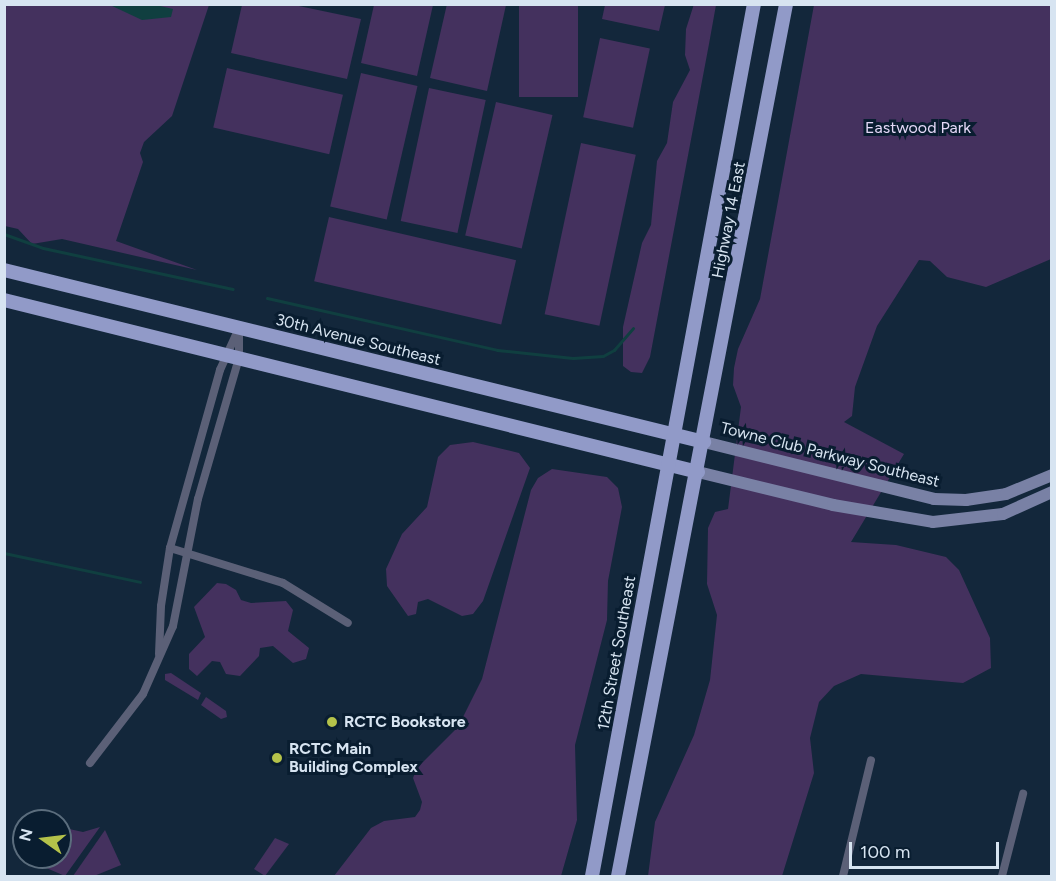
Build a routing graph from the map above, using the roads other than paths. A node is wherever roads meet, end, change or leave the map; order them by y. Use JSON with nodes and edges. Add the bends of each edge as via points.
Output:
{"nodes":[{"id":1,"x":754,"y":4,"type":"edge"},
{"id":2,"x":786,"y":4,"type":"edge"},
{"id":3,"x":4,"y":270,"type":"edge"},
{"id":4,"x":4,"y":300,"type":"edge"},
{"id":5,"x":239,"y":328,"type":"junction"},
{"id":6,"x":232,"y":356,"type":"junction"},
{"id":7,"x":674,"y":435,"type":"junction"},
{"id":8,"x":704,"y":442,"type":"junction"},
{"id":9,"x":668,"y":465,"type":"junction"},
{"id":10,"x":698,"y":472,"type":"junction"},
{"id":11,"x":1052,"y":475,"type":"edge"},
{"id":12,"x":1052,"y":492,"type":"edge"},
{"id":13,"x":170,"y":548,"type":"junction"},
{"id":14,"x":186,"y":551,"type":"junction"},
{"id":15,"x":348,"y":623,"type":"dead end"},
{"id":16,"x":159,"y":658,"type":"junction"},
{"id":17,"x":871,"y":760,"type":"dead end"},
{"id":18,"x":90,"y":763,"type":"dead end"},
{"id":19,"x":1023,"y":794,"type":"dead end"},
{"id":20,"x":592,"y":876,"type":"edge"},
{"id":21,"x":618,"y":876,"type":"edge"},
{"id":22,"x":843,"y":876,"type":"edge"},
{"id":23,"x":1002,"y":876,"type":"edge"}],
"edges":[{"from":1,"to":7,"type":"main road","name":"Highway 14 East"},
{"from":2,"to":8,"type":"main road","name":"Highway 14 East"},
{"from":3,"to":5,"type":"main road","name":"30th Avenue Southeast"},
{"from":4,"to":6,"type":"main road"},
{"from":5,"to":6,"type":"street"},
{"from":5,"to":6,"type":"street"},
{"from":5,"to":7,"type":"main road","name":"30th Avenue Southeast"},
{"from":6,"to":9,"type":"main road"},
{"from":6,"to":13,"type":"street"},
{"from":6,"to":14,"type":"street"},
{"from":7,"to":8,"type":"main road","name":"30th Avenue Southeast"},
{"from":7,"to":9,"type":"main road","name":"12th Street Southeast"},
{"from":8,"to":10,"type":"main road"},
{"from":8,"to":11,"type":"street","name":"Towne Club Parkway Southeast","via":[[934,499],[1006,495]]},
{"from":9,"to":10,"type":"main road"},
{"from":9,"to":20,"type":"main road","name":"12th Street Southeast"},
{"from":10,"to":12,"type":"street","via":[[844,508],[933,522],[988,518]]},
{"from":10,"to":21,"type":"main road"},
{"from":13,"to":14,"type":"street"},
{"from":13,"to":16,"type":"street","via":[[161,606]]},
{"from":14,"to":15,"type":"street","via":[[283,583]]},
{"from":14,"to":16,"type":"street","via":[[173,626]]},
{"from":16,"to":18,"type":"street","via":[[143,694]]},
{"from":17,"to":22,"type":"street"},
{"from":19,"to":23,"type":"street"}]}
